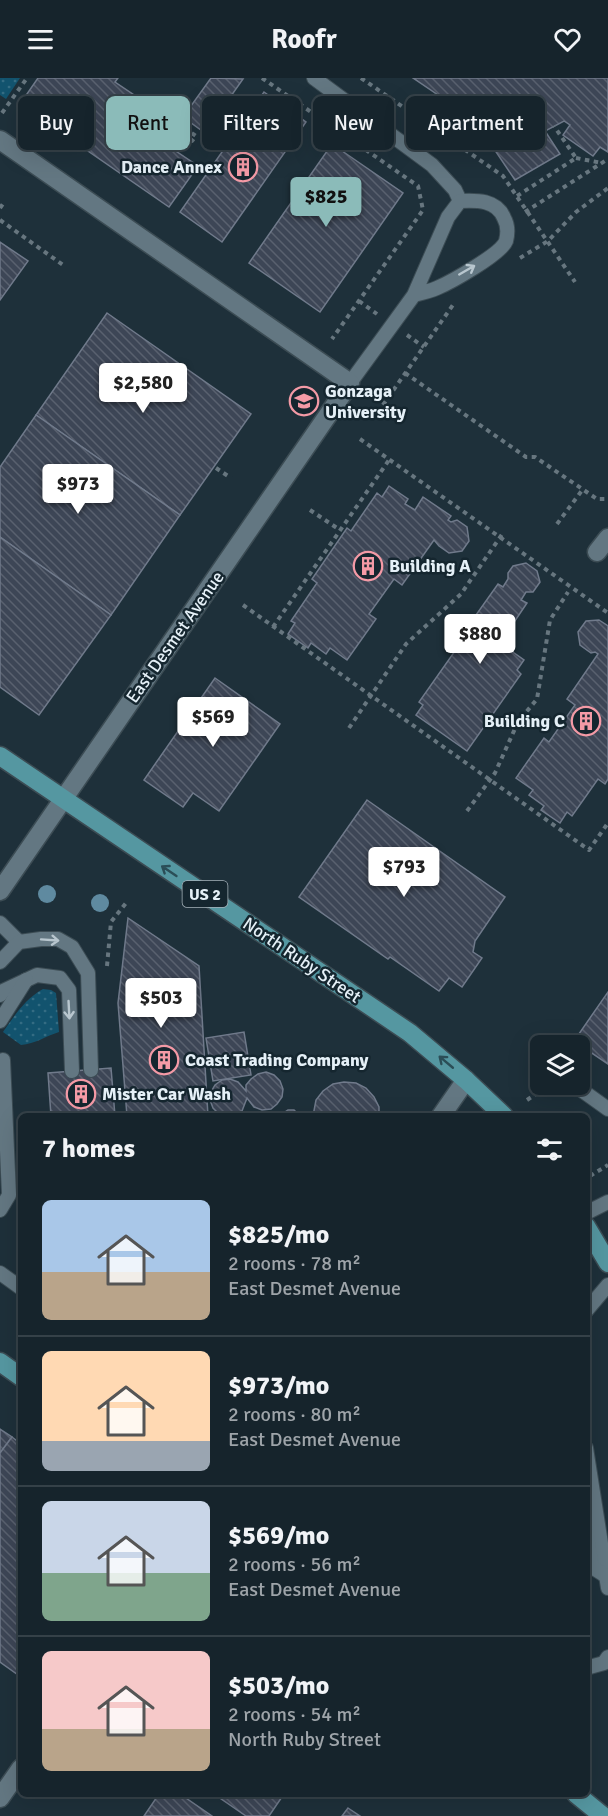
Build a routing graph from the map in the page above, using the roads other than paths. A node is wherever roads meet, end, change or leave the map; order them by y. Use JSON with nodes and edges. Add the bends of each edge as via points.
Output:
{"nodes":[{"id":1,"x":314,"y":78,"type":"edge"},
{"id":2,"x":0,"y":140,"type":"edge"},
{"id":3,"x":460,"y":201,"type":"junction"},
{"id":4,"x":414,"y":295,"type":"junction"},
{"id":5,"x":350,"y":383,"type":"junction"},
{"id":6,"x":0,"y":756,"type":"edge"},
{"id":7,"x":63,"y":800,"type":"junction"},
{"id":8,"x":0,"y":891,"type":"edge"},
{"id":9,"x":0,"y":923,"type":"edge"},
{"id":10,"x":19,"y":942,"type":"junction"},
{"id":11,"x":0,"y":962,"type":"edge"},
{"id":12,"x":26,"y":980,"type":"junction"},
{"id":13,"x":0,"y":995,"type":"edge"},
{"id":14,"x":0,"y":1021,"type":"edge"},
{"id":15,"x":3,"y":1060,"type":"dead end"},
{"id":16,"x":91,"y":1070,"type":"dead end"},
{"id":17,"x":72,"y":1071,"type":"dead end"},
{"id":18,"x":466,"y":1080,"type":"junction"},
{"id":19,"x":588,"y":1095,"type":"edge"},
{"id":20,"x":608,"y":1109,"type":"edge"},
{"id":21,"x":443,"y":1113,"type":"edge"},
{"id":22,"x":501,"y":1113,"type":"edge"},
{"id":23,"x":608,"y":1202,"type":"edge"},
{"id":24,"x":0,"y":1210,"type":"edge"},
{"id":25,"x":590,"y":1212,"type":"edge"},
{"id":26,"x":590,"y":1233,"type":"edge"},
{"id":27,"x":608,"y":1263,"type":"edge"},
{"id":28,"x":0,"y":1273,"type":"edge"},
{"id":29,"x":608,"y":1285,"type":"edge"},
{"id":30,"x":18,"y":1286,"type":"edge"},
{"id":31,"x":590,"y":1306,"type":"edge"},
{"id":32,"x":0,"y":1362,"type":"edge"},
{"id":33,"x":18,"y":1375,"type":"edge"},
{"id":34,"x":590,"y":1474,"type":"edge"},
{"id":35,"x":590,"y":1555,"type":"edge"},
{"id":36,"x":607,"y":1582,"type":"edge"},
{"id":37,"x":608,"y":1657,"type":"edge"},
{"id":38,"x":590,"y":1667,"type":"edge"},
{"id":39,"x":18,"y":1772,"type":"edge"},
{"id":40,"x":580,"y":1797,"type":"edge"},
{"id":41,"x":0,"y":1798,"type":"edge"},
{"id":42,"x":603,"y":1816,"type":"edge"}],
"edges":[{"from":1,"to":3,"type":"lane","via":[[432,165]]},
{"from":2,"to":5,"type":"street"},
{"from":3,"to":4,"type":"lane","via":[[448,218]]},
{"from":4,"to":3,"type":"lane","one_way":true,"via":[[437,288],[497,253],[506,242],[508,227],[495,206],[478,200]]},
{"from":4,"to":5,"type":"lane"},
{"from":5,"to":7,"type":"street","name":"East Desmet Avenue"},
{"from":6,"to":7,"type":"main road","name":"North Ruby Street","number":"US 2"},
{"from":7,"to":8,"type":"street","name":"East Desmet Avenue"},
{"from":18,"to":7,"type":"main road","name":"North Ruby Street","number":"US 2","one_way":true,"via":[[382,1013]]},
{"from":9,"to":10,"type":"lane"},
{"from":10,"to":11,"type":"lane"},
{"from":10,"to":16,"type":"lane","one_way":true,"via":[[57,939],[72,947],[88,973]]},
{"from":12,"to":13,"type":"lane"},
{"from":12,"to":14,"type":"lane"},
{"from":12,"to":17,"type":"lane","one_way":true,"via":[[37,975],[60,978],[69,990]]},
{"from":15,"to":24,"type":"lane","via":[[9,1195]]},
{"from":18,"to":21,"type":"street"},
{"from":18,"to":22,"type":"main road","name":"North Ruby Street","number":"US 2"},
{"from":19,"to":20,"type":"lane"},
{"from":23,"to":25,"type":"lane"},
{"from":26,"to":27,"type":"main road"},
{"from":28,"to":30,"type":"lane"},
{"from":29,"to":31,"type":"lane"},
{"from":32,"to":33,"type":"main road"},
{"from":34,"to":36,"type":"lane"},
{"from":35,"to":36,"type":"lane","via":[[592,1567]]},
{"from":37,"to":38,"type":"lane","via":[[604,1663]]},
{"from":39,"to":41,"type":"street"},
{"from":40,"to":42,"type":"main road"}]}
